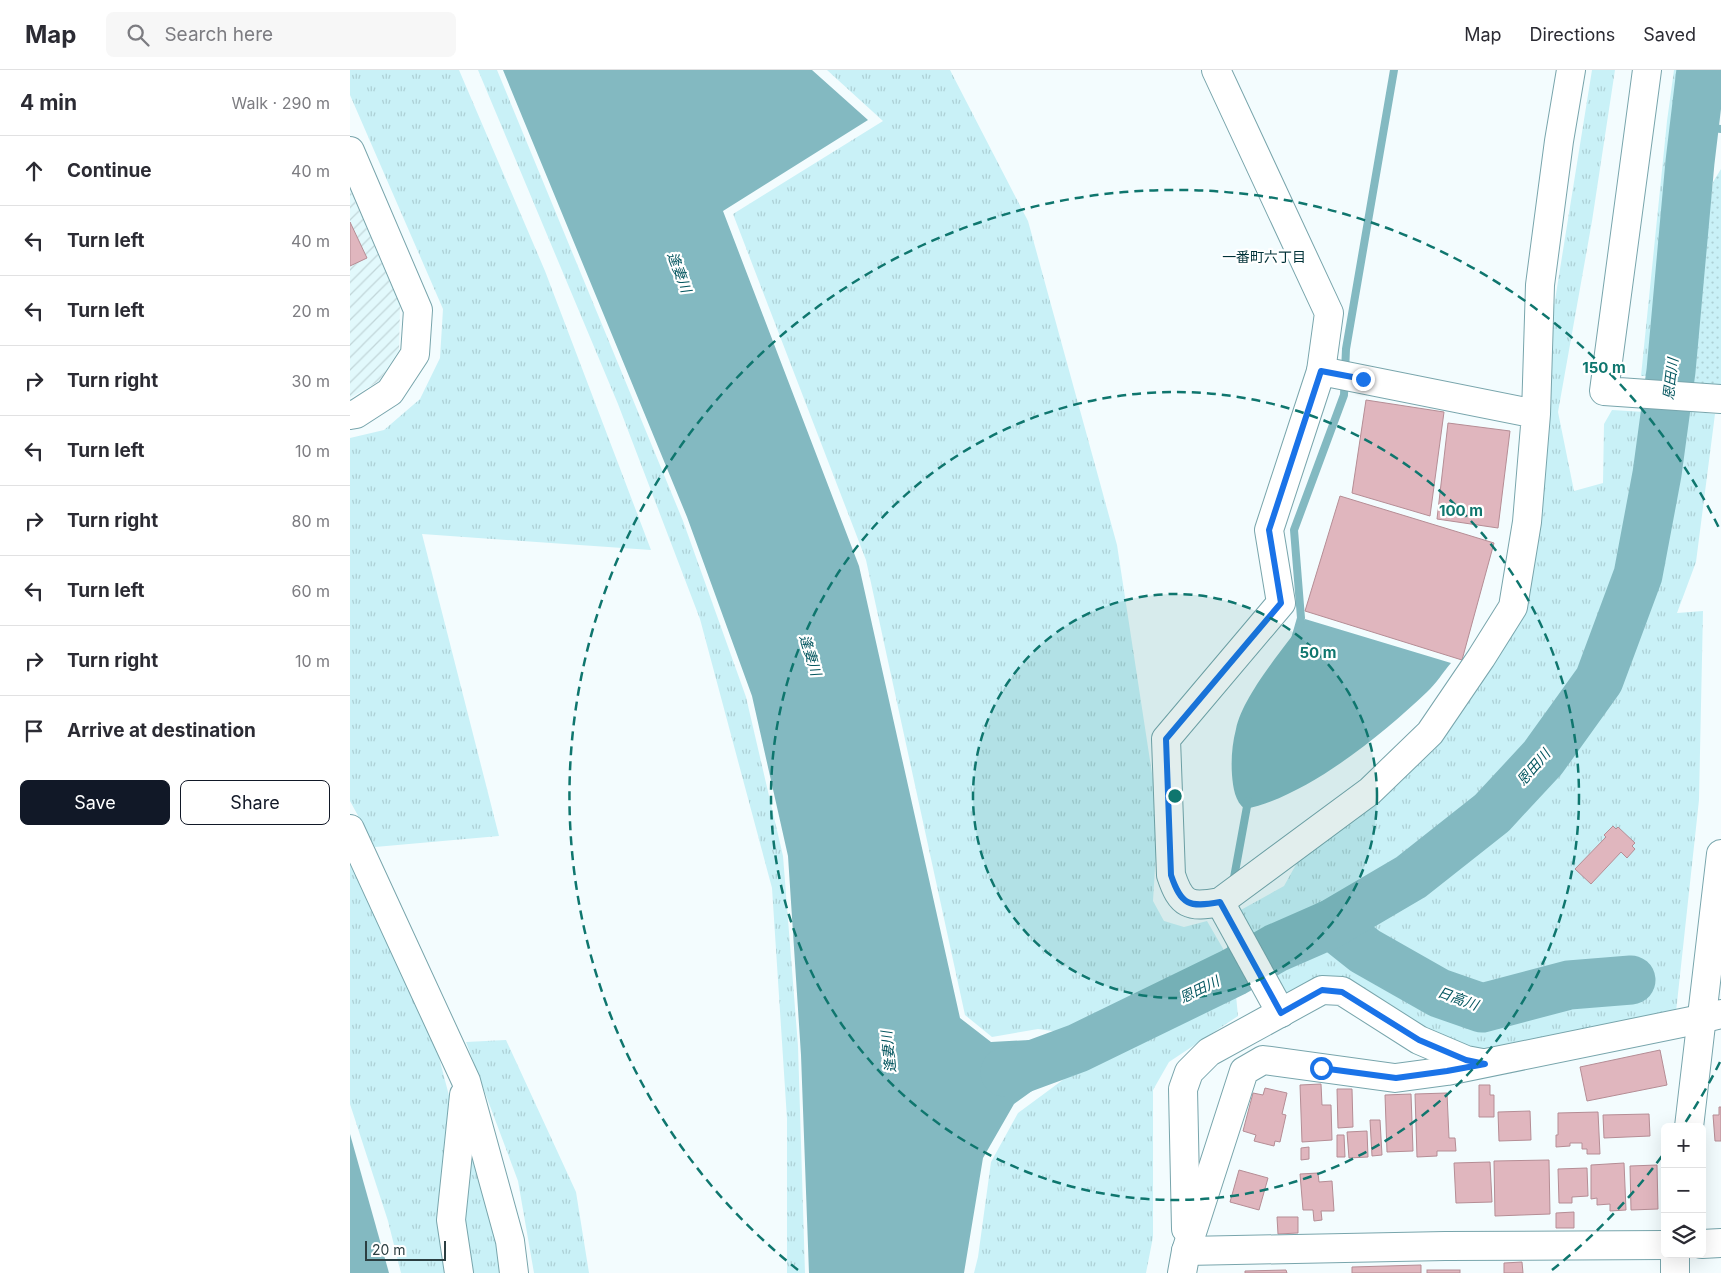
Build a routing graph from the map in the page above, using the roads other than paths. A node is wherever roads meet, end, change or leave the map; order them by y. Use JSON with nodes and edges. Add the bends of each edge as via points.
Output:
{"nodes":[{"id":1,"x":1216,"y":70,"type":"edge"},
{"id":2,"x":1571,"y":70,"type":"edge"},
{"id":3,"x":1647,"y":70,"type":"edge"},
{"id":4,"x":350,"y":151,"type":"edge"},
{"id":5,"x":1324,"y":371,"type":"junction"},
{"id":6,"x":1719,"y":399,"type":"edge"},
{"id":7,"x":1536,"y":414,"type":"junction"},
{"id":8,"x":350,"y":415,"type":"edge"},
{"id":9,"x":350,"y":829,"type":"edge"},
{"id":10,"x":1721,"y":854,"type":"edge"},
{"id":11,"x":1220,"y":902,"type":"junction"},
{"id":12,"x":1281,"y":1013,"type":"junction"},
{"id":13,"x":1711,"y":1017,"type":"edge"},
{"id":14,"x":1485,"y":1064,"type":"junction"},
{"id":15,"x":466,"y":1081,"type":"junction"},
{"id":16,"x":1690,"y":1123,"type":"edge"},
{"id":17,"x":1721,"y":1243,"type":"edge"},
{"id":18,"x":1706,"y":1244,"type":"edge"},
{"id":19,"x":1661,"y":1245,"type":"edge"},
{"id":20,"x":1675,"y":1258,"type":"edge"},
{"id":21,"x":1184,"y":1262,"type":"edge"},
{"id":22,"x":460,"y":1273,"type":"edge"},
{"id":23,"x":514,"y":1273,"type":"edge"},
{"id":24,"x":1675,"y":1273,"type":"edge"}],
"edges":[{"from":1,"to":5,"type":"street","via":[[1329,313]]},
{"from":2,"to":7,"type":"street","via":[[1540,285]]},
{"from":3,"to":6,"type":"street","via":[[1604,391]]},
{"from":4,"to":8,"type":"street","via":[[418,310],[415,354],[390,392]]},
{"from":5,"to":7,"type":"street"},
{"from":5,"to":11,"type":"street","via":[[1269,530],[1281,603],[1166,739],[1171,875],[1177,892],[1185,901],[1200,906]]},
{"from":7,"to":11,"type":"street","via":[[1527,522],[1513,607],[1481,658],[1430,734],[1370,791]]},
{"from":9,"to":15,"type":"street"},
{"from":10,"to":13,"type":"street"},
{"from":11,"to":12,"type":"street"},
{"from":12,"to":14,"type":"street","via":[[1322,990],[1342,992],[1419,1040],[1466,1060]]},
{"from":12,"to":21,"type":"street","via":[[1209,1052],[1190,1072],[1183,1089]]},
{"from":13,"to":14,"type":"street"},
{"from":13,"to":16,"type":"street"},
{"from":14,"to":21,"type":"street","via":[[1396,1078],[1263,1060],[1244,1071]]},
{"from":15,"to":22,"type":"street","via":[[451,1220]]},
{"from":15,"to":23,"type":"street","via":[[510,1241]]},
{"from":17,"to":18,"type":"street"},
{"from":19,"to":21,"type":"street","via":[[1445,1246]]},
{"from":20,"to":24,"type":"street"}]}
